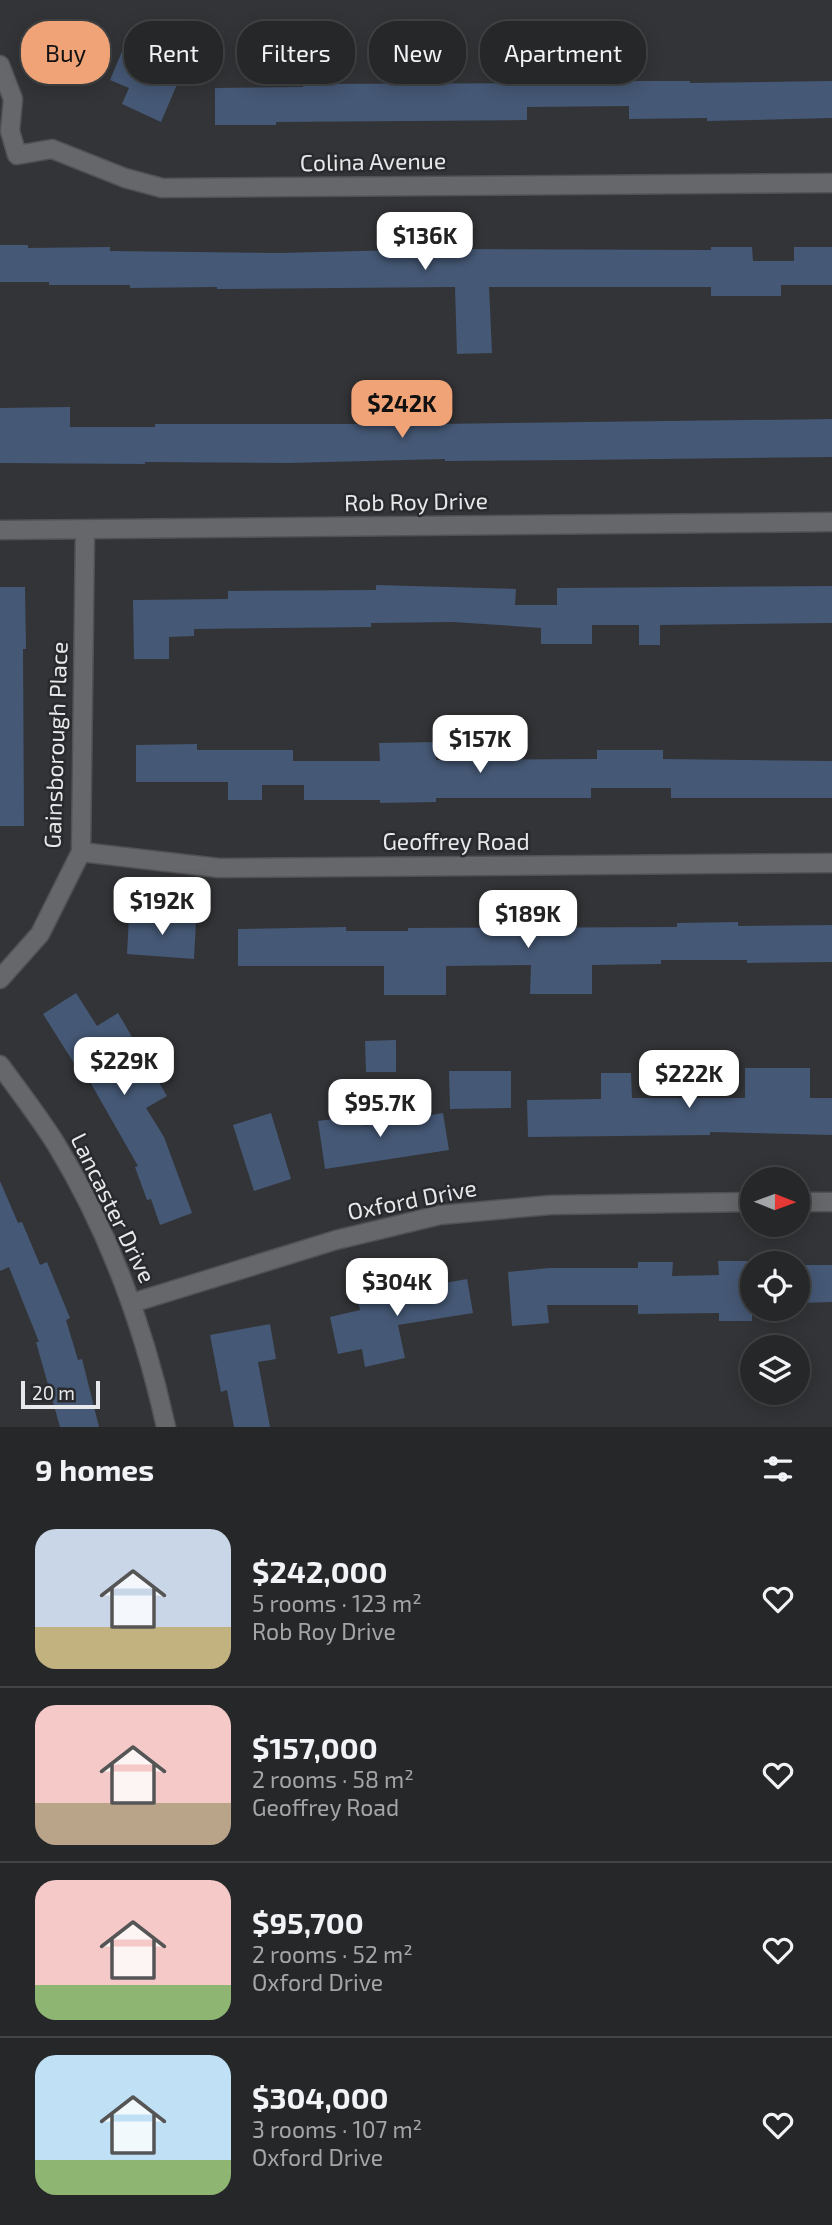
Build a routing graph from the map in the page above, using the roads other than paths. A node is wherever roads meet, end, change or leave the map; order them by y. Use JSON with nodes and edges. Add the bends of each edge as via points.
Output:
{"nodes":[{"id":1,"x":0,"y":65,"type":"edge"},
{"id":2,"x":832,"y":183,"type":"edge"},
{"id":3,"x":832,"y":522,"type":"edge"},
{"id":4,"x":0,"y":530,"type":"edge"},
{"id":5,"x":85,"y":530,"type":"junction"},
{"id":6,"x":81,"y":852,"type":"junction"},
{"id":7,"x":832,"y":863,"type":"edge"},
{"id":8,"x":0,"y":979,"type":"edge"},
{"id":9,"x":0,"y":1065,"type":"edge"},
{"id":10,"x":740,"y":1202,"type":"edge"},
{"id":11,"x":810,"y":1202,"type":"edge"},
{"id":12,"x":832,"y":1202,"type":"edge"},
{"id":13,"x":132,"y":1303,"type":"junction"},
{"id":14,"x":166,"y":1427,"type":"edge"}],
"edges":[{"from":1,"to":2,"type":"street","name":"Colina Avenue","via":[[13,99],[10,131],[17,156],[52,149],[162,188]]},
{"from":3,"to":5,"type":"street","name":"Rob Roy Drive"},
{"from":4,"to":5,"type":"street","name":"Rob Roy Drive"},
{"from":5,"to":6,"type":"street","name":"Gainsborough Place"},
{"from":6,"to":7,"type":"street","name":"Geoffrey Road","via":[[219,868]]},
{"from":6,"to":8,"type":"street","name":"Gainsborough Place","via":[[40,934]]},
{"from":9,"to":13,"type":"street","name":"Lancaster Drive","via":[[76,1179]]},
{"from":10,"to":13,"type":"street","name":"Oxford Drive","via":[[550,1205],[440,1215],[336,1240]]},
{"from":11,"to":12,"type":"street"},
{"from":13,"to":14,"type":"street","name":"Lancaster Drive"}]}
